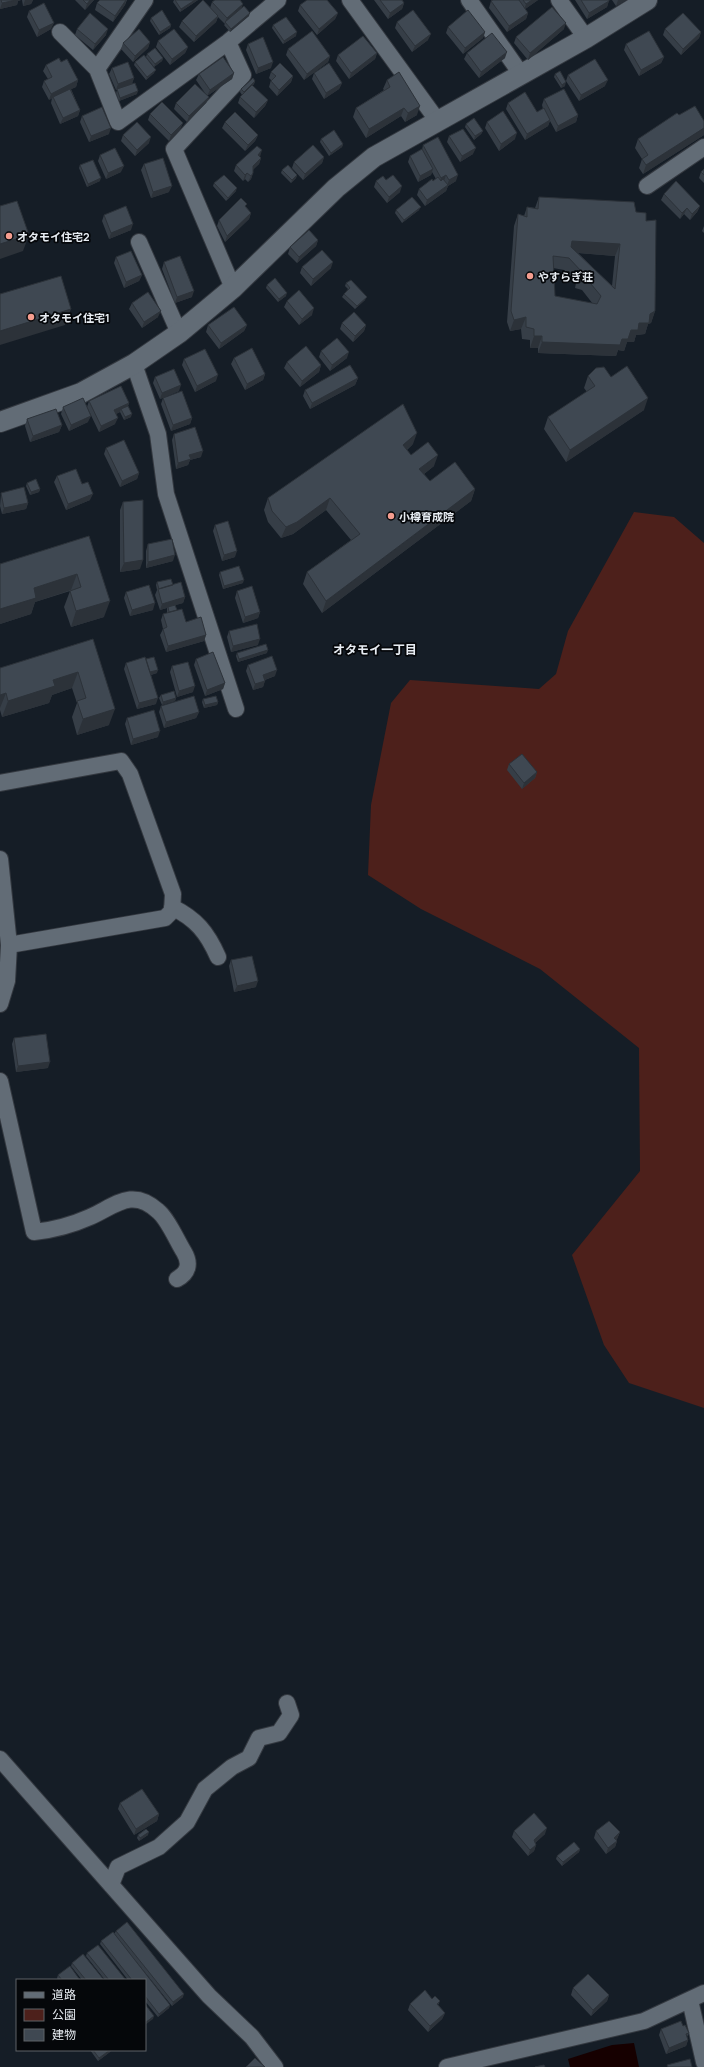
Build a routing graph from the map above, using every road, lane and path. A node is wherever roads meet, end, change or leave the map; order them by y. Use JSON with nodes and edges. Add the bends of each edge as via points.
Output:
{"nodes":[{"id":1,"x":278,"y":0,"type":"edge"},
{"id":2,"x":350,"y":0,"type":"edge"},
{"id":3,"x":469,"y":0,"type":"edge"},
{"id":4,"x":559,"y":0,"type":"edge"},
{"id":5,"x":647,"y":0,"type":"edge"},
{"id":6,"x":144,"y":1,"type":"edge"},
{"id":7,"x":60,"y":32,"type":"dead end"},
{"id":8,"x":586,"y":38,"type":"junction"},
{"id":9,"x":228,"y":42,"type":"junction"},
{"id":10,"x":97,"y":69,"type":"junction"},
{"id":11,"x":521,"y":74,"type":"junction"},
{"id":12,"x":437,"y":120,"type":"junction"},
{"id":13,"x":704,"y":147,"type":"edge"},
{"id":14,"x":647,"y":186,"type":"dead end"},
{"id":15,"x":138,"y":242,"type":"dead end"},
{"id":16,"x":232,"y":288,"type":"junction"},
{"id":17,"x":179,"y":333,"type":"junction"},
{"id":18,"x":134,"y":364,"type":"junction"},
{"id":19,"x":0,"y":422,"type":"edge"},
{"id":20,"x":236,"y":709,"type":"dead end"},
{"id":21,"x":0,"y":783,"type":"edge"},
{"id":22,"x":0,"y":859,"type":"edge"},
{"id":23,"x":172,"y":907,"type":"junction"},
{"id":24,"x":9,"y":945,"type":"junction"},
{"id":25,"x":218,"y":957,"type":"dead end"},
{"id":26,"x":0,"y":1004,"type":"edge"},
{"id":27,"x":0,"y":1081,"type":"edge"},
{"id":28,"x":177,"y":1279,"type":"dead end"},
{"id":29,"x":287,"y":1702,"type":"dead end"},
{"id":30,"x":0,"y":1759,"type":"edge"},
{"id":31,"x":111,"y":1885,"type":"junction"},
{"id":32,"x":697,"y":1997,"type":"edge"},
{"id":33,"x":494,"y":2062,"type":"edge"},
{"id":34,"x":704,"y":2062,"type":"edge"},
{"id":35,"x":275,"y":2067,"type":"edge"},
{"id":36,"x":447,"y":2067,"type":"edge"}],
"edges":[{"from":1,"to":9,"type":"street"},
{"from":2,"to":12,"type":"street"},
{"from":3,"to":11,"type":"street"},
{"from":4,"to":8,"type":"street"},
{"from":5,"to":8,"type":"street"},
{"from":6,"to":10,"type":"street"},
{"from":7,"to":10,"type":"street"},
{"from":8,"to":11,"type":"street"},
{"from":9,"to":10,"type":"street","via":[[118,122]]},
{"from":9,"to":16,"type":"street","via":[[244,75],[174,149]]},
{"from":11,"to":12,"type":"street"},
{"from":12,"to":16,"type":"street","via":[[374,158],[336,188]]},
{"from":13,"to":14,"type":"street"},
{"from":15,"to":17,"type":"street"},
{"from":16,"to":17,"type":"street"},
{"from":17,"to":18,"type":"street"},
{"from":18,"to":19,"type":"street","via":[[81,393]]},
{"from":18,"to":20,"type":"street","via":[[158,434],[166,494]]},
{"from":21,"to":23,"type":"street","via":[[121,761],[130,774],[173,894]]},
{"from":22,"to":24,"type":"street"},
{"from":23,"to":24,"type":"street","via":[[165,918]]},
{"from":23,"to":25,"type":"street","via":[[190,916],[212,944]]},
{"from":24,"to":26,"type":"street","via":[[7,982]]},
{"from":27,"to":28,"type":"street","via":[[34,1232],[61,1227],[130,1198],[148,1202],[160,1212],[186,1255],[189,1266],[185,1274]]},
{"from":29,"to":31,"type":"street","via":[[291,1715],[279,1733],[259,1738],[250,1758],[232,1767],[205,1789],[187,1822],[159,1847],[118,1867]]},
{"from":30,"to":31,"type":"street"},
{"from":31,"to":35,"type":"street","via":[[209,1996],[252,2037]]},
{"from":32,"to":33,"type":"street","via":[[644,2021]]},
{"from":32,"to":34,"type":"street"},
{"from":33,"to":36,"type":"street"}]}
